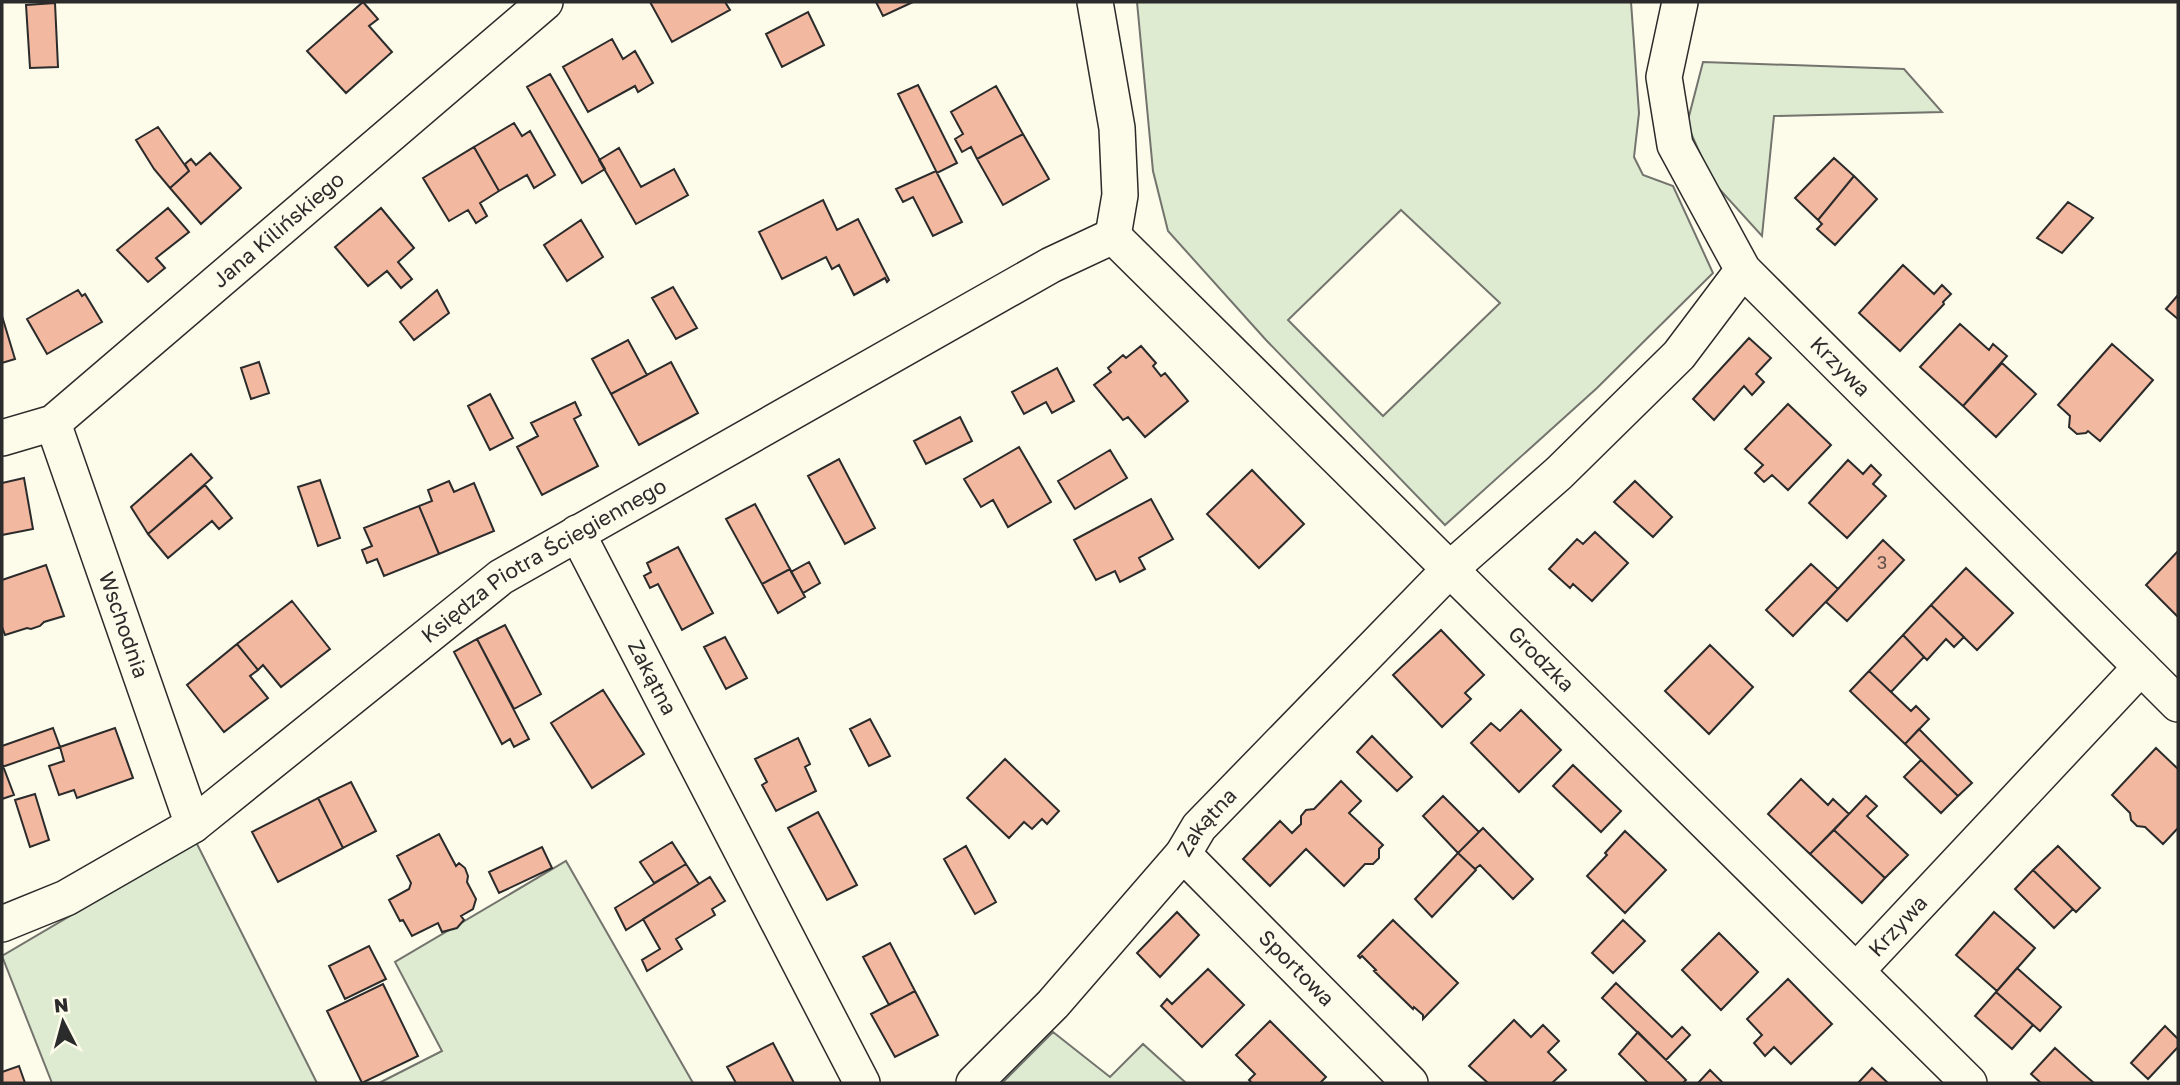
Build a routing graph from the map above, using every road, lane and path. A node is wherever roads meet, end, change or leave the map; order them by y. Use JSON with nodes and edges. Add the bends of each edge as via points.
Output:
{"nodes":[{"id":1,"x":545,"y":2,"type":"edge"},
{"id":2,"x":1095,"y":2,"type":"edge"},
{"id":3,"x":1680,"y":2,"type":"edge"},
{"id":4,"x":1113,"y":236,"type":"junction"},
{"id":5,"x":1743,"y":271,"type":"junction"},
{"id":6,"x":53,"y":423,"type":"junction"},
{"id":7,"x":2,"y":438,"type":"edge"},
{"id":8,"x":577,"y":533,"type":"junction"},
{"id":9,"x":1449,"y":570,"type":"junction"},
{"id":10,"x":2141,"y":667,"type":"junction"},
{"id":11,"x":2178,"y":704,"type":"edge"},
{"id":12,"x":193,"y":825,"type":"junction"},
{"id":13,"x":1184,"y":855,"type":"junction"},
{"id":14,"x":2,"y":924,"type":"edge"},
{"id":15,"x":1857,"y":970,"type":"junction"},
{"id":16,"x":862,"y":1083,"type":"edge"},
{"id":17,"x":974,"y":1083,"type":"edge"},
{"id":18,"x":1410,"y":1083,"type":"edge"},
{"id":19,"x":1969,"y":1083,"type":"edge"}],
"edges":[{"from":1,"to":6,"type":"street","name":"Jana Kilińskiego"},
{"from":2,"to":4,"type":"street","via":[[1117,128],[1120,195]]},
{"from":3,"to":5,"type":"street","name":"Krzywa","via":[[1664,77],[1675,145]]},
{"from":4,"to":8,"type":"street","name":"Księdza Piotra Ściegiennego","via":[[1051,265]]},
{"from":4,"to":9,"type":"street","name":"Grodzka"},
{"from":5,"to":9,"type":"street","name":"Zakątna","via":[[1679,355],[1559,473]]},
{"from":5,"to":10,"type":"street","name":"Krzywa"},
{"from":6,"to":7,"type":"street","name":"Jana Kilińskiego"},
{"from":6,"to":12,"type":"street","name":"Wschodnia"},
{"from":8,"to":12,"type":"street","name":"Księdza Piotra Ściegiennego","via":[[501,577]]},
{"from":8,"to":16,"type":"street","name":"Zakątna"},
{"from":9,"to":13,"type":"street","name":"Zakątna","via":[[1199,827]]},
{"from":9,"to":15,"type":"street","name":"Grodzka"},
{"from":10,"to":11,"type":"street","name":"Krzywa"},
{"from":10,"to":15,"type":"street","name":"Krzywa"},
{"from":12,"to":14,"type":"street","name":"Księdza Piotra Ściegiennego","via":[[66,898]]},
{"from":13,"to":17,"type":"street","name":"Zakątna","via":[[1053,1004]]},
{"from":13,"to":18,"type":"street","name":"Sportowa"},
{"from":15,"to":19,"type":"street","name":"Grodzka"}]}
